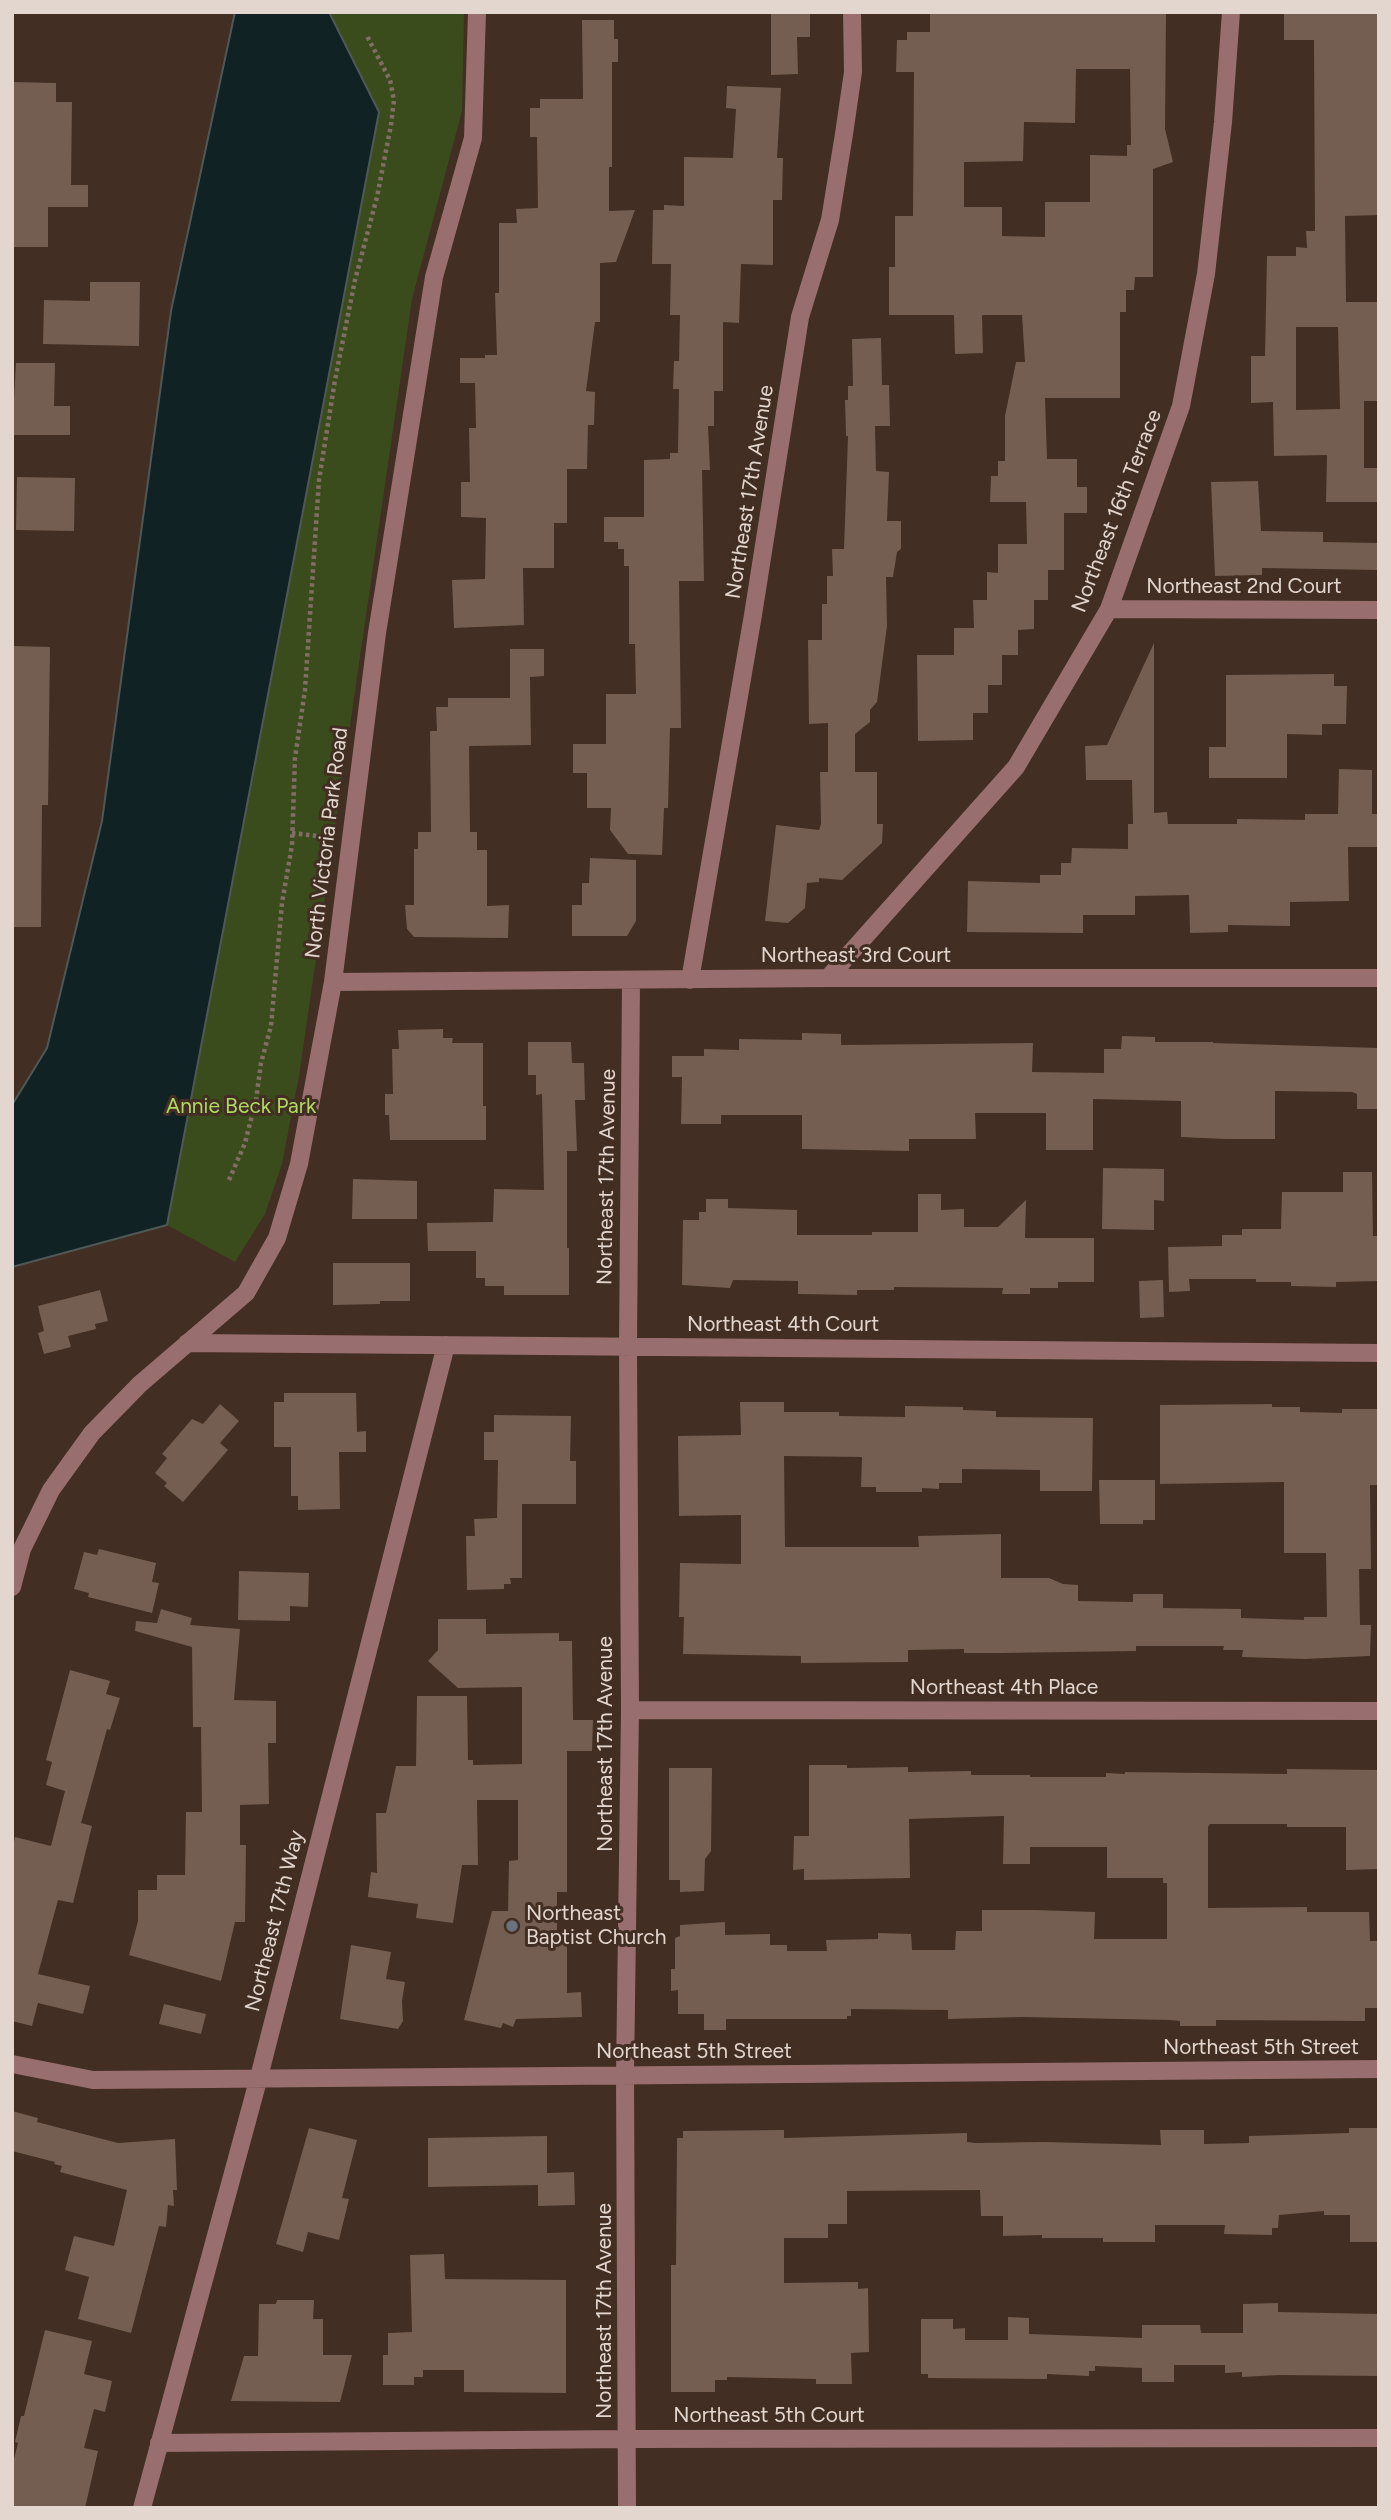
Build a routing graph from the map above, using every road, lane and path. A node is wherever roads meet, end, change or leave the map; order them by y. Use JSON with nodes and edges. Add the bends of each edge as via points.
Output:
{"nodes":[{"id":1,"x":477,"y":12,"type":"edge"},
{"id":2,"x":852,"y":12,"type":"edge"},
{"id":3,"x":1231,"y":12,"type":"edge"},
{"id":4,"x":367,"y":36,"type":"dead end"},
{"id":5,"x":1109,"y":609,"type":"junction"},
{"id":6,"x":1379,"y":610,"type":"edge"},
{"id":7,"x":292,"y":833,"type":"junction"},
{"id":8,"x":325,"y":837,"type":"dead end"},
{"id":9,"x":828,"y":978,"type":"junction"},
{"id":10,"x":1379,"y":978,"type":"edge"},
{"id":11,"x":690,"y":980,"type":"junction"},
{"id":12,"x":631,"y":981,"type":"junction"},
{"id":13,"x":333,"y":982,"type":"junction"},
{"id":14,"x":229,"y":1180,"type":"dead end"},
{"id":15,"x":187,"y":1343,"type":"junction"},
{"id":16,"x":446,"y":1345,"type":"junction"},
{"id":17,"x":628,"y":1346,"type":"junction"},
{"id":18,"x":1379,"y":1353,"type":"edge"},
{"id":19,"x":12,"y":1587,"type":"edge"},
{"id":20,"x":630,"y":1710,"type":"junction"},
{"id":21,"x":1379,"y":1712,"type":"edge"},
{"id":22,"x":12,"y":2064,"type":"edge"},
{"id":23,"x":1379,"y":2069,"type":"edge"},
{"id":24,"x":625,"y":2075,"type":"junction"},
{"id":25,"x":258,"y":2077,"type":"junction"},
{"id":26,"x":1379,"y":2438,"type":"edge"},
{"id":27,"x":628,"y":2439,"type":"junction"},
{"id":28,"x":159,"y":2443,"type":"junction"},
{"id":29,"x":142,"y":2508,"type":"edge"},
{"id":30,"x":627,"y":2508,"type":"edge"}],
"edges":[{"from":1,"to":13,"type":"street","name":"North Victoria Park Road","via":[[473,138],[432,290],[377,633]]},
{"from":2,"to":11,"type":"street","name":"Northeast 17th Avenue","via":[[853,72],[830,220],[800,317]]},
{"from":3,"to":5,"type":"street","name":"Northeast 16th Terrace","via":[[1206,274],[1181,406]]},
{"from":4,"to":7,"type":"path","via":[[390,80],[394,100],[340,355],[319,480]]},
{"from":5,"to":6,"type":"street","name":"Northeast 2nd Court"},
{"from":5,"to":9,"type":"street","name":"Northeast 16th Terrace","via":[[1016,767]]},
{"from":7,"to":8,"type":"path"},
{"from":7,"to":14,"type":"path","via":[[271,1026],[247,1133]]},
{"from":9,"to":10,"type":"street","name":"Northeast 3rd Court"},
{"from":9,"to":11,"type":"street","name":"Northeast 3rd Court"},
{"from":11,"to":12,"type":"street","name":"Northeast 3rd Court"},
{"from":12,"to":13,"type":"street","name":"Northeast 3rd Court"},
{"from":12,"to":17,"type":"street","name":"Northeast 17th Avenue"},
{"from":13,"to":15,"type":"street","name":"North Victoria Park Road","via":[[299,1164],[277,1238],[246,1293]]},
{"from":15,"to":16,"type":"street","name":"Northeast 4th Court"},
{"from":15,"to":19,"type":"street","name":"North Victoria Park Road","via":[[140,1384],[84,1444],[51,1490],[22,1549]]},
{"from":16,"to":17,"type":"street","name":"Northeast 4th Court"},
{"from":16,"to":25,"type":"street","name":"Northeast 17th Way"},
{"from":17,"to":18,"type":"street","name":"Northeast 4th Court"},
{"from":17,"to":20,"type":"street","name":"Northeast 17th Avenue"},
{"from":20,"to":21,"type":"street","name":"Northeast 4th Place"},
{"from":20,"to":24,"type":"street","name":"Northeast 17th Avenue"},
{"from":22,"to":25,"type":"street","name":"Northeast 5th Street","via":[[93,2080]]},
{"from":23,"to":24,"type":"street","name":"Northeast 5th Street"},
{"from":24,"to":25,"type":"street","name":"Northeast 5th Street"},
{"from":24,"to":27,"type":"street","name":"Northeast 17th Avenue"},
{"from":25,"to":28,"type":"street","name":"Northeast 17th Way"},
{"from":26,"to":27,"type":"street","name":"Northeast 5th Court"},
{"from":27,"to":28,"type":"street","name":"Northeast 5th Court"},
{"from":27,"to":30,"type":"street","name":"Northeast 17th Avenue"},
{"from":28,"to":29,"type":"street","name":"Northeast 17th Way"}]}
